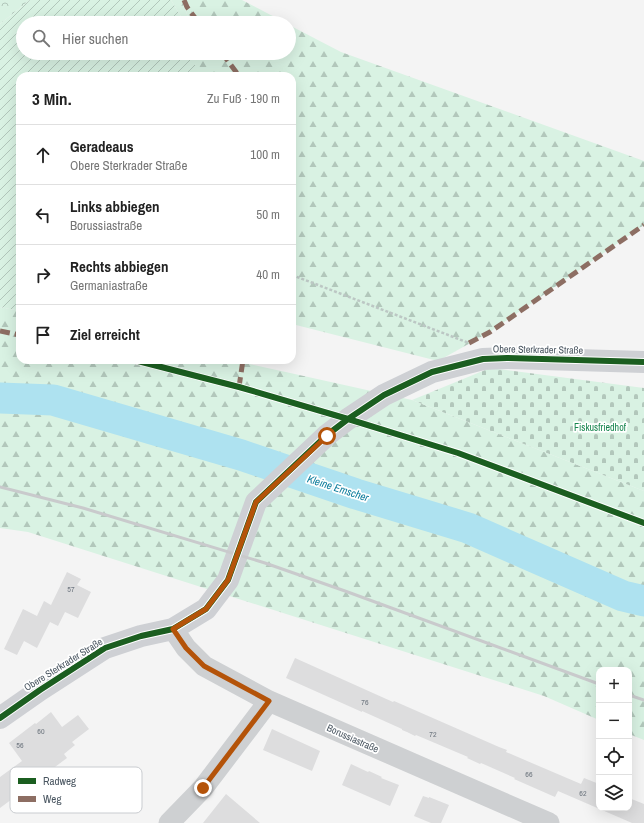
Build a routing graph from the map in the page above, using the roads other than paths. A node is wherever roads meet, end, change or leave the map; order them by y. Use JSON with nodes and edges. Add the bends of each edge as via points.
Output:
{"nodes":[{"id":1,"x":644,"y":362,"type":"edge"},
{"id":2,"x":173,"y":629,"type":"junction"},
{"id":3,"x":269,"y":701,"type":"junction"},
{"id":4,"x":0,"y":718,"type":"edge"},
{"id":5,"x":169,"y":823,"type":"edge"},
{"id":6,"x":549,"y":823,"type":"edge"}],
"edges":[{"from":1,"to":2,"type":"street","name":"Obere Sterkrader Straße","via":[[483,359],[432,372],[384,395],[327,436],[256,502],[228,580],[206,609]]},
{"from":2,"to":3,"type":"street","name":"Borussiastraße","via":[[186,648],[204,666]]},
{"from":2,"to":4,"type":"street","name":"Obere Sterkrader Straße","via":[[105,648]]},
{"from":3,"to":5,"type":"street","via":[[203,788]]},
{"from":3,"to":6,"type":"street","name":"Borussiastraße"}]}
